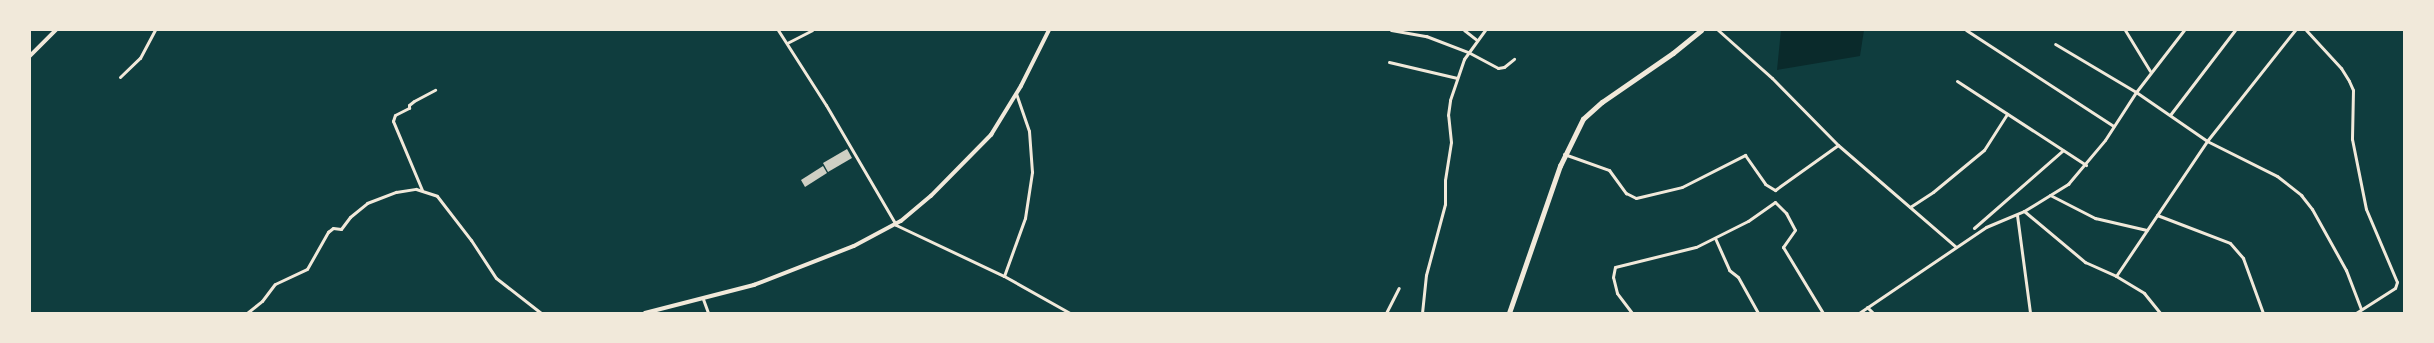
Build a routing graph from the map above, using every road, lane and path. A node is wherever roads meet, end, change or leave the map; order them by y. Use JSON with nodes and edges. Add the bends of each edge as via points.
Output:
{"nodes":[{"id":1,"x":56,"y":30,"type":"edge"},
{"id":2,"x":155,"y":30,"type":"edge"},
{"id":3,"x":778,"y":30,"type":"edge"},
{"id":4,"x":812,"y":30,"type":"edge"},
{"id":5,"x":1049,"y":30,"type":"edge"},
{"id":6,"x":1391,"y":30,"type":"edge"},
{"id":7,"x":1464,"y":30,"type":"edge"},
{"id":8,"x":1485,"y":30,"type":"edge"},
{"id":9,"x":1701,"y":30,"type":"edge"},
{"id":10,"x":1718,"y":30,"type":"edge"},
{"id":11,"x":1966,"y":30,"type":"edge"},
{"id":12,"x":2125,"y":30,"type":"edge"},
{"id":13,"x":2184,"y":30,"type":"edge"},
{"id":14,"x":2235,"y":30,"type":"edge"},
{"id":15,"x":2295,"y":30,"type":"edge"},
{"id":16,"x":2306,"y":30,"type":"edge"},
{"id":17,"x":1477,"y":40,"type":"junction"},
{"id":18,"x":787,"y":43,"type":"junction"},
{"id":19,"x":2055,"y":44,"type":"dead end"},
{"id":20,"x":1468,"y":52,"type":"junction"},
{"id":21,"x":30,"y":56,"type":"edge"},
{"id":22,"x":1514,"y":59,"type":"dead end"},
{"id":23,"x":1389,"y":62,"type":"dead end"},
{"id":24,"x":2150,"y":71,"type":"junction"},
{"id":25,"x":120,"y":77,"type":"dead end"},
{"id":26,"x":1457,"y":78,"type":"junction"},
{"id":27,"x":1957,"y":81,"type":"dead end"},
{"id":28,"x":435,"y":90,"type":"dead end"},
{"id":29,"x":2136,"y":92,"type":"junction"},
{"id":30,"x":1016,"y":94,"type":"junction"},
{"id":31,"x":2007,"y":114,"type":"junction"},
{"id":32,"x":2170,"y":115,"type":"junction"},
{"id":33,"x":2113,"y":126,"type":"junction"},
{"id":34,"x":2207,"y":141,"type":"junction"},
{"id":35,"x":1838,"y":145,"type":"junction"},
{"id":36,"x":2063,"y":150,"type":"junction"},
{"id":37,"x":1564,"y":154,"type":"junction"},
{"id":38,"x":2086,"y":165,"type":"junction"},
{"id":39,"x":422,"y":190,"type":"junction"},
{"id":40,"x":2050,"y":196,"type":"junction"},
{"id":41,"x":1910,"y":207,"type":"junction"},
{"id":42,"x":2024,"y":212,"type":"junction"},
{"id":43,"x":2017,"y":215,"type":"junction"},
{"id":44,"x":2157,"y":215,"type":"junction"},
{"id":45,"x":896,"y":225,"type":"junction"},
{"id":46,"x":1974,"y":228,"type":"dead end"},
{"id":47,"x":2147,"y":230,"type":"junction"},
{"id":48,"x":1715,"y":238,"type":"junction"},
{"id":49,"x":1955,"y":246,"type":"junction"},
{"id":50,"x":1004,"y":276,"type":"junction"},
{"id":51,"x":2116,"y":276,"type":"junction"},
{"id":52,"x":1399,"y":288,"type":"dead end"},
{"id":53,"x":703,"y":299,"type":"junction"},
{"id":54,"x":1867,"y":307,"type":"junction"},
{"id":55,"x":2362,"y":309,"type":"junction"},
{"id":56,"x":247,"y":313,"type":"edge"},
{"id":57,"x":541,"y":313,"type":"edge"},
{"id":58,"x":644,"y":313,"type":"edge"},
{"id":59,"x":708,"y":313,"type":"edge"},
{"id":60,"x":1070,"y":313,"type":"edge"},
{"id":61,"x":1386,"y":313,"type":"edge"},
{"id":62,"x":1422,"y":313,"type":"edge"},
{"id":63,"x":1509,"y":313,"type":"edge"},
{"id":64,"x":1632,"y":313,"type":"edge"},
{"id":65,"x":1758,"y":313,"type":"edge"},
{"id":66,"x":1823,"y":313,"type":"edge"},
{"id":67,"x":1859,"y":313,"type":"edge"},
{"id":68,"x":1873,"y":313,"type":"edge"},
{"id":69,"x":2030,"y":313,"type":"edge"},
{"id":70,"x":2160,"y":313,"type":"edge"},
{"id":71,"x":2263,"y":313,"type":"edge"},
{"id":72,"x":2356,"y":313,"type":"edge"}],
"edges":[{"from":1,"to":21,"type":"street"},
{"from":2,"to":25,"type":"street","via":[[140,58]]},
{"from":3,"to":18,"type":"street"},
{"from":4,"to":18,"type":"street"},
{"from":5,"to":30,"type":"street"},
{"from":6,"to":20,"type":"street","via":[[1426,36]]},
{"from":7,"to":17,"type":"street"},
{"from":8,"to":17,"type":"street"},
{"from":9,"to":37,"type":"main road","via":[[1592,110],[1579,125]]},
{"from":10,"to":35,"type":"street","via":[[1772,78]]},
{"from":11,"to":33,"type":"street"},
{"from":12,"to":24,"type":"street"},
{"from":13,"to":24,"type":"street"},
{"from":14,"to":32,"type":"street"},
{"from":15,"to":34,"type":"street"},
{"from":16,"to":55,"type":"street","via":[[2341,68],[2351,86],[2352,139],[2366,209],[2397,282],[2395,288]]},
{"from":17,"to":20,"type":"street"},
{"from":18,"to":45,"type":"street"},
{"from":19,"to":29,"type":"street"},
{"from":20,"to":22,"type":"street","via":[[1501,68]]},
{"from":20,"to":26,"type":"street"},
{"from":23,"to":26,"type":"street"},
{"from":24,"to":29,"type":"street"},
{"from":26,"to":62,"type":"street","via":[[1448,115],[1451,142],[1445,180],[1445,204],[1426,275]]},
{"from":27,"to":31,"type":"street"},
{"from":28,"to":39,"type":"street","via":[[395,115],[393,121]]},
{"from":29,"to":32,"type":"street"},
{"from":29,"to":33,"type":"street"},
{"from":30,"to":45,"type":"street","via":[[998,127],[982,146],[921,206]]},
{"from":30,"to":50,"type":"street","via":[[1029,131],[1032,172],[1025,218]]},
{"from":31,"to":36,"type":"street"},
{"from":31,"to":41,"type":"street","via":[[1984,150]]},
{"from":32,"to":34,"type":"street"},
{"from":33,"to":38,"type":"street"},
{"from":34,"to":44,"type":"street"},
{"from":34,"to":55,"type":"street","via":[[2277,176],[2301,195],[2312,208],[2346,270]]},
{"from":35,"to":37,"type":"street","via":[[1775,190],[1765,184],[1745,155],[1682,187],[1636,198],[1626,193],[1609,170]]},
{"from":35,"to":41,"type":"street"},
{"from":36,"to":38,"type":"street"},
{"from":36,"to":46,"type":"street"},
{"from":37,"to":63,"type":"main road"},
{"from":38,"to":40,"type":"street","via":[[2068,184]]},
{"from":39,"to":56,"type":"street","via":[[396,192],[367,203],[350,217],[341,230],[333,228],[328,232],[307,269],[275,284],[262,301]]},
{"from":39,"to":57,"type":"street","via":[[437,196],[444,203],[496,278]]},
{"from":40,"to":42,"type":"street"},
{"from":40,"to":47,"type":"street","via":[[2095,218]]},
{"from":41,"to":49,"type":"street"},
{"from":42,"to":43,"type":"street"},
{"from":42,"to":51,"type":"street","via":[[2085,262]]},
{"from":43,"to":49,"type":"street","via":[[1986,227]]},
{"from":43,"to":69,"type":"street"},
{"from":44,"to":47,"type":"street"},
{"from":44,"to":71,"type":"street","via":[[2230,244],[2243,258]]},
{"from":45,"to":50,"type":"street"},
{"from":45,"to":53,"type":"street","via":[[854,246],[773,279]]},
{"from":47,"to":51,"type":"street"},
{"from":48,"to":64,"type":"street","via":[[1688,250],[1616,267],[1613,278],[1617,293]]},
{"from":48,"to":65,"type":"street","via":[[1731,273],[1738,277]]},
{"from":48,"to":66,"type":"street","via":[[1748,221],[1773,202],[1778,203],[1795,230],[1783,247]]},
{"from":49,"to":54,"type":"street"},
{"from":50,"to":60,"type":"street"},
{"from":51,"to":70,"type":"street","via":[[2144,293]]},
{"from":52,"to":61,"type":"street"},
{"from":53,"to":58,"type":"street"},
{"from":53,"to":59,"type":"street"},
{"from":54,"to":67,"type":"street"},
{"from":54,"to":68,"type":"street"},
{"from":55,"to":72,"type":"street"}]}
